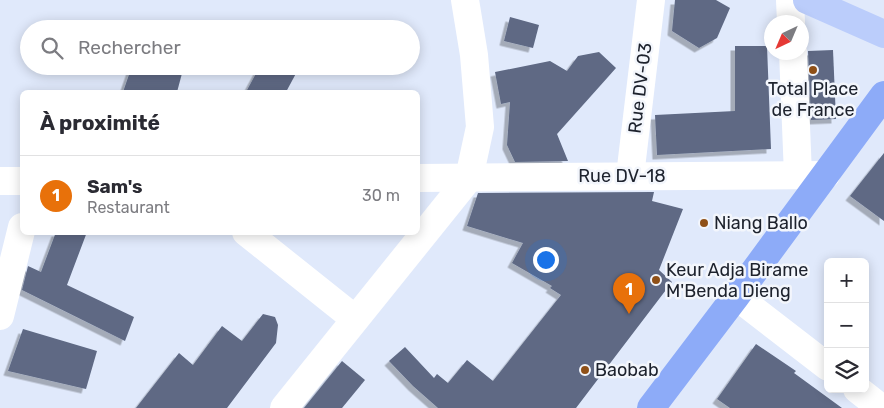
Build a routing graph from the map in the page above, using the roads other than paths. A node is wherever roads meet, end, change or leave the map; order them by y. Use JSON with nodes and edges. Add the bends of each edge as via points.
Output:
{"nodes":[{"id":1,"x":465,"y":0,"type":"edge"},
{"id":2,"x":651,"y":0,"type":"edge"},
{"id":3,"x":790,"y":0,"type":"edge"},
{"id":4,"x":807,"y":0,"type":"edge"},
{"id":5,"x":791,"y":15,"type":"edge"},
{"id":6,"x":884,"y":34,"type":"edge"},
{"id":7,"x":793,"y":60,"type":"edge"},
{"id":8,"x":884,"y":95,"type":"edge"},
{"id":9,"x":798,"y":175,"type":"junction"},
{"id":10,"x":826,"y":175,"type":"junction"},
{"id":11,"x":630,"y":176,"type":"junction"},
{"id":12,"x":420,"y":178,"type":"edge"},
{"id":13,"x":470,"y":178,"type":"junction"},
{"id":14,"x":0,"y":181,"type":"edge"},
{"id":15,"x":20,"y":181,"type":"edge"},
{"id":16,"x":20,"y":234,"type":"edge"},
{"id":17,"x":250,"y":235,"type":"edge"},
{"id":18,"x":736,"y":296,"type":"junction"},
{"id":19,"x":0,"y":316,"type":"edge"},
{"id":20,"x":355,"y":319,"type":"junction"},
{"id":21,"x":824,"y":364,"type":"edge"},
{"id":22,"x":861,"y":393,"type":"edge"},
{"id":23,"x":284,"y":408,"type":"edge"},
{"id":24,"x":651,"y":408,"type":"edge"},
{"id":25,"x":881,"y":408,"type":"edge"}],
"edges":[{"from":1,"to":13,"type":"street","via":[[480,127]]},
{"from":2,"to":11,"type":"street","name":"Rue DV-03"},
{"from":3,"to":5,"type":"street"},
{"from":4,"to":6,"type":"main road"},
{"from":7,"to":9,"type":"street"},
{"from":8,"to":10,"type":"highway"},
{"from":9,"to":10,"type":"street","name":"Rue DV-18"},
{"from":9,"to":11,"type":"street","name":"Rue DV-18"},
{"from":10,"to":18,"type":"highway"},
{"from":11,"to":13,"type":"street","name":"Rue DV-18"},
{"from":12,"to":13,"type":"street","name":"Rue DV-18"},
{"from":13,"to":20,"type":"street"},
{"from":14,"to":15,"type":"street"},
{"from":16,"to":19,"type":"street"},
{"from":17,"to":20,"type":"street"},
{"from":18,"to":21,"type":"street"},
{"from":18,"to":24,"type":"highway"},
{"from":20,"to":23,"type":"street"},
{"from":22,"to":25,"type":"street"}]}
